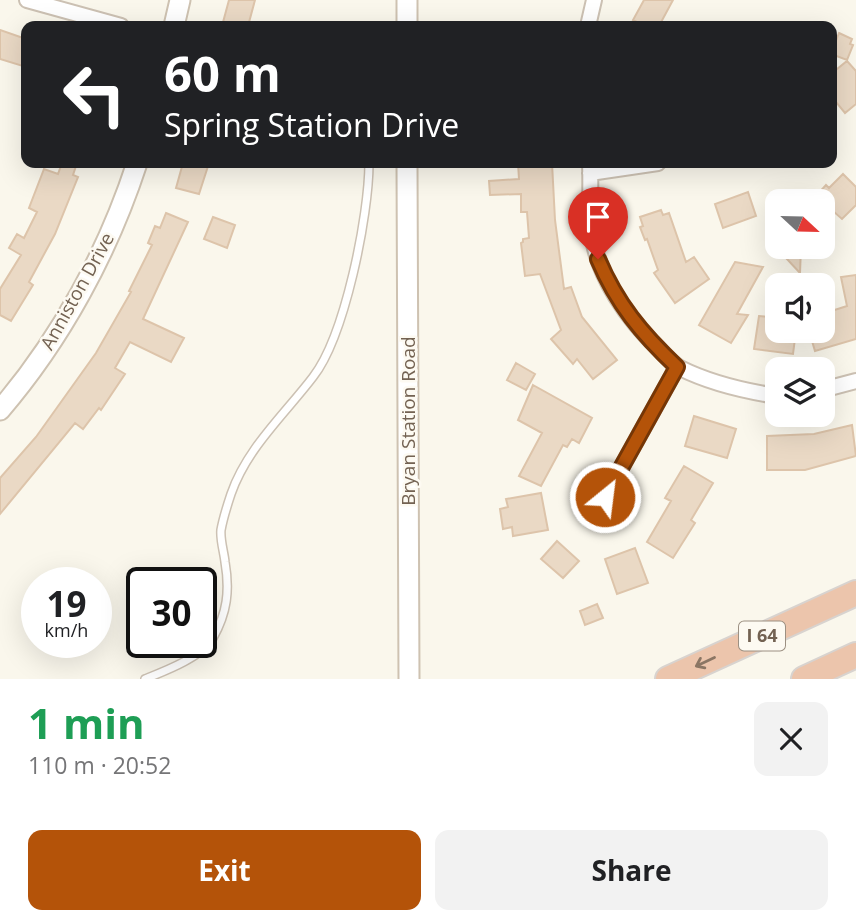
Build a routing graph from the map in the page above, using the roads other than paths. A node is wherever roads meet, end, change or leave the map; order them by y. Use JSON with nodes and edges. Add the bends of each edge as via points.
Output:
{"nodes":[{"id":1,"x":27,"y":0,"type":"edge"},
{"id":2,"x":180,"y":0,"type":"edge"},
{"id":3,"x":407,"y":0,"type":"edge"},
{"id":4,"x":594,"y":0,"type":"edge"},
{"id":5,"x":103,"y":21,"type":"edge"},
{"id":6,"x":175,"y":21,"type":"edge"},
{"id":7,"x":407,"y":21,"type":"edge"},
{"id":8,"x":588,"y":21,"type":"edge"},
{"id":9,"x":135,"y":168,"type":"edge"},
{"id":10,"x":369,"y":168,"type":"edge"},
{"id":11,"x":407,"y":168,"type":"edge"},
{"id":12,"x":590,"y":168,"type":"edge"},
{"id":13,"x":677,"y":367,"type":"junction"},
{"id":14,"x":856,"y":381,"type":"edge"},
{"id":15,"x":835,"y":387,"type":"edge"},
{"id":16,"x":765,"y":394,"type":"edge"},
{"id":17,"x":0,"y":410,"type":"edge"},
{"id":18,"x":605,"y":497,"type":"dead end"},
{"id":19,"x":856,"y":593,"type":"edge"},
{"id":20,"x":856,"y":655,"type":"edge"},
{"id":21,"x":145,"y":679,"type":"edge"},
{"id":22,"x":409,"y":679,"type":"edge"},
{"id":23,"x":668,"y":679,"type":"edge"},
{"id":24,"x":803,"y":679,"type":"edge"}],
"edges":[{"from":1,"to":5,"type":"street"},
{"from":2,"to":6,"type":"main road"},
{"from":3,"to":7,"type":"main road"},
{"from":4,"to":8,"type":"street"},
{"from":9,"to":17,"type":"main road","name":"Anniston Drive","via":[[110,233],[74,305]]},
{"from":10,"to":21,"type":"lane","via":[[365,212],[332,345],[315,375],[257,445],[232,492],[220,532],[228,580],[225,615],[211,642],[178,666]]},
{"from":11,"to":22,"type":"main road","name":"Bryan Station Road"},
{"from":12,"to":13,"type":"street","via":[[592,233],[598,259],[637,325]]},
{"from":13,"to":16,"type":"street"},
{"from":13,"to":18,"type":"street"},
{"from":14,"to":15,"type":"street"},
{"from":19,"to":23,"type":"highway","number":"I 64","one_way":true},
{"from":20,"to":24,"type":"highway"}]}
